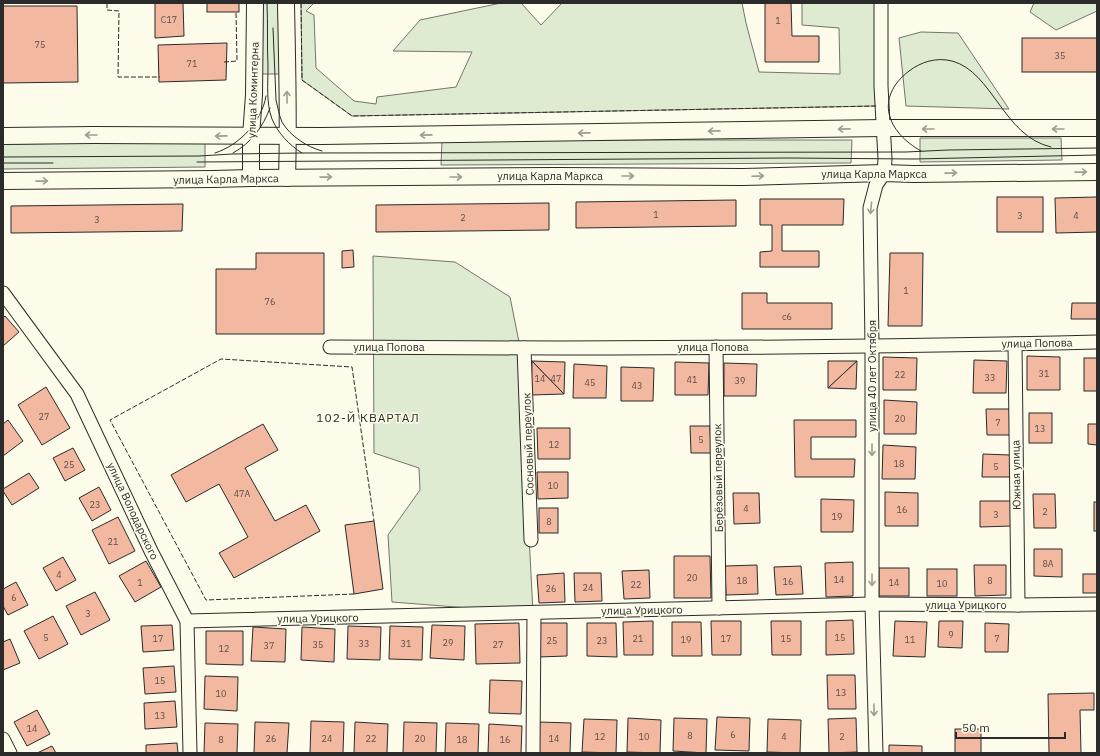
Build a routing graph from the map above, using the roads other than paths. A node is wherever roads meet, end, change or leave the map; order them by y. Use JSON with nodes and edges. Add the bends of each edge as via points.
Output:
{"nodes":[{"id":1,"x":255,"y":3,"type":"edge"},
{"id":2,"x":286,"y":3,"type":"edge"},
{"id":3,"x":881,"y":3,"type":"edge"},
{"id":4,"x":883,"y":128,"type":"junction"},
{"id":5,"x":1097,"y":128,"type":"edge"},
{"id":6,"x":3,"y":136,"type":"edge"},
{"id":7,"x":251,"y":136,"type":"junction"},
{"id":8,"x":288,"y":136,"type":"junction"},
{"id":9,"x":1097,"y":172,"type":"edge"},
{"id":10,"x":884,"y":173,"type":"junction"},
{"id":11,"x":251,"y":178,"type":"junction"},
{"id":12,"x":287,"y":178,"type":"junction"},
{"id":13,"x":3,"y":181,"type":"edge"},
{"id":14,"x":3,"y":293,"type":"edge"},
{"id":15,"x":1097,"y":342,"type":"edge"},
{"id":16,"x":1015,"y":344,"type":"junction"},
{"id":17,"x":872,"y":346,"type":"junction"},
{"id":18,"x":330,"y":347,"type":"dead end"},
{"id":19,"x":716,"y":347,"type":"junction"},
{"id":20,"x":524,"y":348,"type":"junction"},
{"id":21,"x":531,"y":540,"type":"dead end"},
{"id":22,"x":872,"y":604,"type":"junction"},
{"id":23,"x":1097,"y":604,"type":"edge"},
{"id":24,"x":1018,"y":605,"type":"junction"},
{"id":25,"x":719,"y":608,"type":"junction"},
{"id":26,"x":534,"y":613,"type":"junction"},
{"id":27,"x":187,"y":621,"type":"junction"},
{"id":28,"x":3,"y":739,"type":"edge"},
{"id":29,"x":10,"y":753,"type":"edge"},
{"id":30,"x":190,"y":753,"type":"edge"},
{"id":31,"x":533,"y":753,"type":"edge"},
{"id":32,"x":876,"y":753,"type":"edge"}],
"edges":[{"from":1,"to":7,"type":"street","name":"улица Коминтерна"},
{"from":8,"to":2,"type":"street","one_way":true},
{"from":3,"to":4,"type":"street","name":"улица 40 лет Октября"},
{"from":5,"to":4,"type":"street","one_way":true},
{"from":4,"to":8,"type":"street","one_way":true},
{"from":4,"to":10,"type":"street","name":"улица 40 лет Октября"},
{"from":7,"to":6,"type":"street","one_way":true},
{"from":7,"to":8,"type":"street"},
{"from":7,"to":11,"type":"street","name":"улица Коминтерна"},
{"from":8,"to":12,"type":"street"},
{"from":10,"to":9,"type":"street","name":"улица Карла Маркса","one_way":true},
{"from":12,"to":10,"type":"street","name":"улица Карла Маркса","one_way":true,"via":[[743,177]]},
{"from":10,"to":17,"type":"street","name":"улица 40 лет Октября","one_way":true,"via":[[876,185],[870,208]]},
{"from":11,"to":12,"type":"street","name":"улица Карла Маркса"},
{"from":13,"to":11,"type":"street","name":"улица Карла Маркса","one_way":true},
{"from":14,"to":27,"type":"street","name":"улица Володарского","via":[[77,394]]},
{"from":15,"to":16,"type":"street","name":"улица Попова"},
{"from":16,"to":17,"type":"street","name":"улица Попова"},
{"from":16,"to":24,"type":"street","name":"Южная улица"},
{"from":17,"to":19,"type":"street","name":"улица Попова"},
{"from":17,"to":22,"type":"street","name":"улица 40 лет Октября","one_way":true},
{"from":18,"to":20,"type":"street","name":"улица Попова"},
{"from":19,"to":20,"type":"street","name":"улица Попова"},
{"from":19,"to":25,"type":"street","name":"Берёзовый переулок"},
{"from":20,"to":21,"type":"street","name":"Сосновый переулок"},
{"from":22,"to":24,"type":"street","name":"улица Урицкого"},
{"from":22,"to":25,"type":"street","name":"улица Урицкого"},
{"from":22,"to":32,"type":"street","name":"улица 40 лет Октября","one_way":true},
{"from":23,"to":24,"type":"street","name":"улица Урицкого"},
{"from":25,"to":26,"type":"street","name":"улица Урицкого"},
{"from":26,"to":27,"type":"street","name":"улица Урицкого"},
{"from":26,"to":31,"type":"street"},
{"from":27,"to":30,"type":"street","name":"улица Володарского"},
{"from":28,"to":29,"type":"street"}]}
